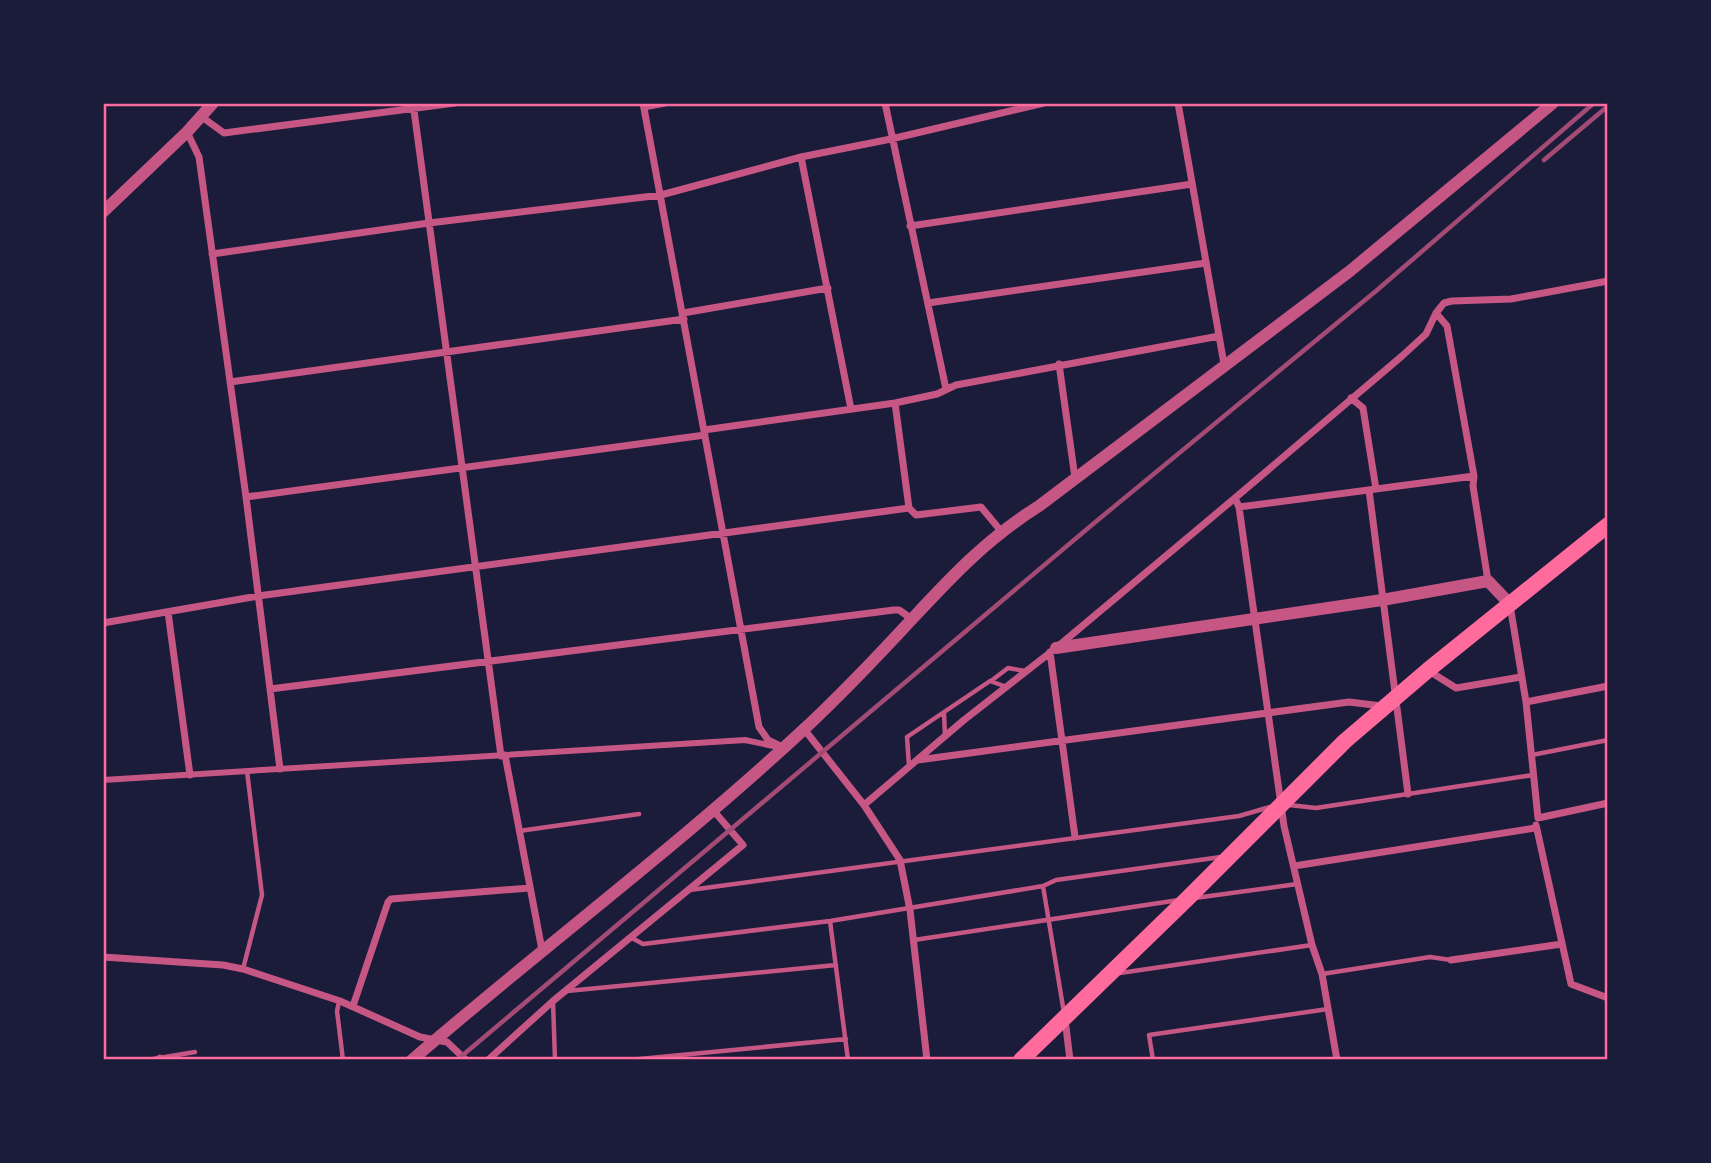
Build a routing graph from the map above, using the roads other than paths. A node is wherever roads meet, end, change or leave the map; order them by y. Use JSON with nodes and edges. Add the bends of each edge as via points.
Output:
{"nodes":[{"id":1,"x":213,"y":103,"type":"edge"},
{"id":2,"x":455,"y":103,"type":"edge"},
{"id":3,"x":665,"y":103,"type":"edge"},
{"id":4,"x":885,"y":103,"type":"edge"},
{"id":5,"x":1044,"y":103,"type":"edge"},
{"id":6,"x":1178,"y":103,"type":"edge"},
{"id":7,"x":1553,"y":103,"type":"edge"},
{"id":8,"x":643,"y":105,"type":"edge"},
{"id":9,"x":414,"y":106,"type":"edge"},
{"id":10,"x":202,"y":117,"type":"junction"},
{"id":11,"x":187,"y":132,"type":"junction"},
{"id":12,"x":891,"y":139,"type":"junction"},
{"id":13,"x":802,"y":157,"type":"junction"},
{"id":14,"x":1192,"y":184,"type":"junction"},
{"id":15,"x":661,"y":195,"type":"junction"},
{"id":16,"x":103,"y":212,"type":"edge"},
{"id":17,"x":429,"y":223,"type":"junction"},
{"id":18,"x":911,"y":226,"type":"junction"},
{"id":19,"x":212,"y":254,"type":"junction"},
{"id":20,"x":1206,"y":262,"type":"junction"},
{"id":21,"x":1608,"y":281,"type":"edge"},
{"id":22,"x":828,"y":288,"type":"junction"},
{"id":23,"x":928,"y":303,"type":"junction"},
{"id":24,"x":1436,"y":313,"type":"junction"},
{"id":25,"x":684,"y":316,"type":"junction"},
{"id":26,"x":1219,"y":336,"type":"junction"},
{"id":27,"x":446,"y":352,"type":"junction"},
{"id":28,"x":1059,"y":364,"type":"junction"},
{"id":29,"x":1224,"y":365,"type":"junction"},
{"id":30,"x":230,"y":383,"type":"junction"},
{"id":31,"x":946,"y":389,"type":"junction"},
{"id":32,"x":1351,"y":398,"type":"junction"},
{"id":33,"x":895,"y":403,"type":"junction"},
{"id":34,"x":851,"y":409,"type":"junction"},
{"id":35,"x":705,"y":432,"type":"junction"},
{"id":36,"x":462,"y":467,"type":"junction"},
{"id":37,"x":1474,"y":476,"type":"junction"},
{"id":38,"x":1075,"y":479,"type":"junction"},
{"id":39,"x":1372,"y":490,"type":"junction"},
{"id":40,"x":246,"y":496,"type":"junction"},
{"id":41,"x":1236,"y":498,"type":"junction"},
{"id":42,"x":1239,"y":507,"type":"junction"},
{"id":43,"x":909,"y":508,"type":"junction"},
{"id":44,"x":1608,"y":525,"type":"edge"},
{"id":45,"x":1001,"y":531,"type":"junction"},
{"id":46,"x":723,"y":533,"type":"junction"},
{"id":47,"x":475,"y":566,"type":"junction"},
{"id":48,"x":1488,"y":581,"type":"junction"},
{"id":49,"x":258,"y":596,"type":"junction"},
{"id":50,"x":1382,"y":600,"type":"junction"},
{"id":51,"x":1510,"y":604,"type":"junction"},
{"id":52,"x":168,"y":611,"type":"junction"},
{"id":53,"x":1256,"y":617,"type":"junction"},
{"id":54,"x":912,"y":620,"type":"junction"},
{"id":55,"x":103,"y":623,"type":"edge"},
{"id":56,"x":741,"y":628,"type":"junction"},
{"id":57,"x":1053,"y":650,"type":"junction"},
{"id":58,"x":488,"y":661,"type":"junction"},
{"id":59,"x":1428,"y":670,"type":"junction"},
{"id":60,"x":1025,"y":671,"type":"junction"},
{"id":61,"x":1521,"y":677,"type":"junction"},
{"id":62,"x":990,"y":681,"type":"junction"},
{"id":63,"x":1004,"y":686,"type":"junction"},
{"id":64,"x":1608,"y":686,"type":"edge"},
{"id":65,"x":270,"y":689,"type":"junction"},
{"id":66,"x":1390,"y":702,"type":"junction"},
{"id":67,"x":1526,"y":702,"type":"junction"},
{"id":68,"x":944,"y":713,"type":"junction"},
{"id":69,"x":1268,"y":713,"type":"junction"},
{"id":70,"x":804,"y":729,"type":"junction"},
{"id":71,"x":944,"y":736,"type":"junction"},
{"id":72,"x":1063,"y":739,"type":"junction"},
{"id":73,"x":1608,"y":740,"type":"edge"},
{"id":74,"x":784,"y":748,"type":"junction"},
{"id":75,"x":503,"y":755,"type":"junction"},
{"id":76,"x":1532,"y":755,"type":"junction"},
{"id":77,"x":917,"y":760,"type":"junction"},
{"id":78,"x":909,"y":767,"type":"junction"},
{"id":79,"x":280,"y":769,"type":"junction"},
{"id":80,"x":247,"y":771,"type":"junction"},
{"id":81,"x":190,"y":775,"type":"junction"},
{"id":82,"x":1534,"y":775,"type":"junction"},
{"id":83,"x":103,"y":780,"type":"edge"},
{"id":84,"x":1408,"y":794,"type":"junction"},
{"id":85,"x":1608,"y":803,"type":"edge"},
{"id":86,"x":1281,"y":804,"type":"junction"},
{"id":87,"x":864,"y":805,"type":"junction"},
{"id":88,"x":713,"y":810,"type":"junction"},
{"id":89,"x":639,"y":814,"type":"dead end"},
{"id":90,"x":1538,"y":818,"type":"junction"},
{"id":91,"x":1535,"y":828,"type":"junction"},
{"id":92,"x":519,"y":831,"type":"junction"},
{"id":93,"x":1075,"y":837,"type":"junction"},
{"id":94,"x":1228,"y":856,"type":"junction"},
{"id":95,"x":900,"y":860,"type":"junction"},
{"id":96,"x":1294,"y":866,"type":"junction"},
{"id":97,"x":1298,"y":884,"type":"junction"},
{"id":98,"x":1043,"y":886,"type":"junction"},
{"id":99,"x":530,"y":888,"type":"junction"},
{"id":100,"x":688,"y":890,"type":"junction"},
{"id":101,"x":1188,"y":898,"type":"junction"},
{"id":102,"x":910,"y":910,"type":"junction"},
{"id":103,"x":830,"y":921,"type":"junction"},
{"id":104,"x":1050,"y":921,"type":"junction"},
{"id":105,"x":632,"y":938,"type":"junction"},
{"id":106,"x":913,"y":940,"type":"junction"},
{"id":107,"x":1562,"y":944,"type":"junction"},
{"id":108,"x":1312,"y":945,"type":"junction"},
{"id":109,"x":542,"y":950,"type":"junction"},
{"id":110,"x":103,"y":957,"type":"edge"},
{"id":111,"x":1451,"y":960,"type":"joint"},
{"id":112,"x":836,"y":965,"type":"junction"},
{"id":113,"x":243,"y":970,"type":"junction"},
{"id":114,"x":1109,"y":974,"type":"junction"},
{"id":115,"x":1322,"y":974,"type":"junction"},
{"id":116,"x":567,"y":991,"type":"junction"},
{"id":117,"x":1608,"y":998,"type":"edge"},
{"id":118,"x":340,"y":1001,"type":"junction"},
{"id":119,"x":553,"y":1001,"type":"junction"},
{"id":120,"x":353,"y":1006,"type":"junction"},
{"id":121,"x":1328,"y":1009,"type":"junction"},
{"id":122,"x":1065,"y":1017,"type":"junction"},
{"id":123,"x":846,"y":1039,"type":"junction"},
{"id":124,"x":435,"y":1040,"type":"junction"},
{"id":125,"x":195,"y":1052,"type":"dead end"},
{"id":126,"x":160,"y":1059,"type":"edge"},
{"id":127,"x":147,"y":1060,"type":"edge"},
{"id":128,"x":343,"y":1060,"type":"edge"},
{"id":129,"x":412,"y":1060,"type":"edge"},
{"id":130,"x":466,"y":1060,"type":"edge"},
{"id":131,"x":488,"y":1060,"type":"edge"},
{"id":132,"x":555,"y":1060,"type":"edge"},
{"id":133,"x":629,"y":1060,"type":"edge"},
{"id":134,"x":848,"y":1060,"type":"edge"},
{"id":135,"x":927,"y":1060,"type":"edge"},
{"id":136,"x":1021,"y":1060,"type":"edge"},
{"id":137,"x":1070,"y":1060,"type":"edge"},
{"id":138,"x":1153,"y":1060,"type":"edge"},
{"id":139,"x":1337,"y":1060,"type":"edge"}],
"edges":[{"from":1,"to":10,"type":"street"},
{"from":2,"to":9,"type":"street"},
{"from":3,"to":8,"type":"street"},
{"from":4,"to":12,"type":"street"},
{"from":5,"to":12,"type":"street"},
{"from":6,"to":14,"type":"street"},
{"from":7,"to":29,"type":"street","via":[[1350,271]]},
{"from":8,"to":15,"type":"street"},
{"from":9,"to":10,"type":"street","via":[[224,133]]},
{"from":9,"to":17,"type":"street"},
{"from":10,"to":11,"type":"street"},
{"from":11,"to":16,"type":"street"},
{"from":11,"to":19,"type":"street","via":[[199,157]]},
{"from":12,"to":13,"type":"street"},
{"from":12,"to":18,"type":"street"},
{"from":13,"to":15,"type":"street"},
{"from":13,"to":22,"type":"street"},
{"from":14,"to":18,"type":"street"},
{"from":14,"to":20,"type":"street"},
{"from":15,"to":17,"type":"street"},
{"from":15,"to":25,"type":"street"},
{"from":17,"to":19,"type":"street"},
{"from":17,"to":27,"type":"street"},
{"from":18,"to":23,"type":"street"},
{"from":19,"to":30,"type":"street"},
{"from":20,"to":23,"type":"street"},
{"from":20,"to":26,"type":"street"},
{"from":21,"to":24,"type":"street","via":[[1511,299],[1452,301]]},
{"from":22,"to":25,"type":"street"},
{"from":22,"to":34,"type":"street"},
{"from":23,"to":31,"type":"street"},
{"from":24,"to":32,"type":"street","via":[[1426,334]]},
{"from":24,"to":37,"type":"street","via":[[1447,326]]},
{"from":25,"to":27,"type":"street"},
{"from":25,"to":35,"type":"street"},
{"from":26,"to":28,"type":"street"},
{"from":26,"to":29,"type":"street"},
{"from":27,"to":30,"type":"street"},
{"from":27,"to":36,"type":"street"},
{"from":28,"to":31,"type":"street"},
{"from":28,"to":38,"type":"street"},
{"from":29,"to":38,"type":"street"},
{"from":30,"to":40,"type":"street"},
{"from":31,"to":33,"type":"street"},
{"from":32,"to":39,"type":"street","via":[[1363,408]]},
{"from":32,"to":41,"type":"street"},
{"from":33,"to":34,"type":"street"},
{"from":33,"to":43,"type":"street"},
{"from":34,"to":35,"type":"street"},
{"from":35,"to":36,"type":"street"},
{"from":35,"to":46,"type":"street"},
{"from":36,"to":40,"type":"street"},
{"from":36,"to":47,"type":"street"},
{"from":37,"to":39,"type":"street"},
{"from":37,"to":48,"type":"street"},
{"from":38,"to":45,"type":"street"},
{"from":39,"to":42,"type":"street"},
{"from":39,"to":50,"type":"street"},
{"from":40,"to":49,"type":"street"},
{"from":41,"to":42,"type":"street"},
{"from":41,"to":57,"type":"street"},
{"from":42,"to":53,"type":"street"},
{"from":43,"to":45,"type":"street","via":[[916,515],[981,507]]},
{"from":43,"to":46,"type":"street"},
{"from":44,"to":51,"type":"highway"},
{"from":45,"to":54,"type":"street","via":[[959,568]]},
{"from":46,"to":47,"type":"street"},
{"from":46,"to":56,"type":"street"},
{"from":47,"to":49,"type":"street"},
{"from":47,"to":58,"type":"street"},
{"from":48,"to":50,"type":"street"},
{"from":48,"to":51,"type":"street"},
{"from":49,"to":52,"type":"street"},
{"from":49,"to":65,"type":"street"},
{"from":50,"to":53,"type":"street"},
{"from":50,"to":66,"type":"street"},
{"from":51,"to":59,"type":"highway"},
{"from":51,"to":61,"type":"street"},
{"from":52,"to":55,"type":"street"},
{"from":52,"to":81,"type":"street"},
{"from":53,"to":57,"type":"street"},
{"from":53,"to":69,"type":"street"},
{"from":54,"to":56,"type":"street","via":[[894,610]]},
{"from":54,"to":70,"type":"street"},
{"from":56,"to":58,"type":"street"},
{"from":56,"to":74,"type":"street","via":[[759,727],[768,740]]},
{"from":57,"to":60,"type":"street"},
{"from":57,"to":72,"type":"street"},
{"from":58,"to":65,"type":"street"},
{"from":58,"to":75,"type":"street"},
{"from":59,"to":61,"type":"street","via":[[1455,688]]},
{"from":59,"to":66,"type":"highway"},
{"from":60,"to":62,"type":"lane","via":[[1008,668]]},
{"from":60,"to":63,"type":"street"},
{"from":61,"to":67,"type":"street"},
{"from":62,"to":63,"type":"lane"},
{"from":62,"to":68,"type":"lane"},
{"from":63,"to":71,"type":"street"},
{"from":64,"to":67,"type":"street"},
{"from":65,"to":79,"type":"street"},
{"from":66,"to":69,"type":"street","via":[[1349,702]]},
{"from":66,"to":84,"type":"street"},
{"from":66,"to":86,"type":"highway"},
{"from":67,"to":76,"type":"street"},
{"from":68,"to":71,"type":"lane"},
{"from":68,"to":78,"type":"lane","via":[[907,737]]},
{"from":69,"to":72,"type":"street"},
{"from":69,"to":86,"type":"street"},
{"from":70,"to":74,"type":"street"},
{"from":70,"to":87,"type":"street"},
{"from":71,"to":77,"type":"street"},
{"from":72,"to":77,"type":"street"},
{"from":72,"to":93,"type":"street"},
{"from":73,"to":76,"type":"lane"},
{"from":74,"to":75,"type":"street","via":[[745,740]]},
{"from":74,"to":88,"type":"street"},
{"from":75,"to":79,"type":"street"},
{"from":75,"to":92,"type":"street"},
{"from":76,"to":82,"type":"street"},
{"from":77,"to":78,"type":"street"},
{"from":78,"to":87,"type":"street"},
{"from":79,"to":80,"type":"street"},
{"from":80,"to":81,"type":"street"},
{"from":80,"to":113,"type":"lane","via":[[262,895]]},
{"from":81,"to":83,"type":"street"},
{"from":82,"to":84,"type":"lane"},
{"from":82,"to":90,"type":"street"},
{"from":84,"to":86,"type":"lane","via":[[1316,808]]},
{"from":85,"to":90,"type":"street"},
{"from":86,"to":93,"type":"lane","via":[[1239,816]]},
{"from":86,"to":94,"type":"highway"},
{"from":86,"to":96,"type":"street"},
{"from":87,"to":95,"type":"street"},
{"from":88,"to":100,"type":"street","via":[[743,845]]},
{"from":88,"to":109,"type":"street"},
{"from":89,"to":92,"type":"lane"},
{"from":90,"to":91,"type":"street"},
{"from":91,"to":96,"type":"street"},
{"from":91,"to":107,"type":"street"},
{"from":92,"to":99,"type":"street"},
{"from":93,"to":95,"type":"lane"},
{"from":94,"to":98,"type":"lane","via":[[1056,880]]},
{"from":94,"to":101,"type":"highway"},
{"from":95,"to":100,"type":"lane"},
{"from":95,"to":102,"type":"street"},
{"from":96,"to":97,"type":"street"},
{"from":97,"to":101,"type":"lane"},
{"from":97,"to":108,"type":"street"},
{"from":98,"to":102,"type":"lane"},
{"from":98,"to":104,"type":"lane"},
{"from":99,"to":109,"type":"street"},
{"from":99,"to":120,"type":"street","via":[[391,899]]},
{"from":100,"to":105,"type":"street"},
{"from":101,"to":104,"type":"lane"},
{"from":101,"to":114,"type":"highway"},
{"from":102,"to":103,"type":"lane"},
{"from":102,"to":106,"type":"street"},
{"from":103,"to":105,"type":"lane","via":[[643,944]]},
{"from":103,"to":112,"type":"lane"},
{"from":104,"to":106,"type":"lane"},
{"from":104,"to":122,"type":"lane"},
{"from":105,"to":116,"type":"street"},
{"from":106,"to":135,"type":"street"},
{"from":107,"to":111,"type":"street"},
{"from":107,"to":117,"type":"street","via":[[1571,984]]},
{"from":108,"to":114,"type":"lane"},
{"from":108,"to":115,"type":"street"},
{"from":109,"to":124,"type":"street"},
{"from":110,"to":113,"type":"street"},
{"from":111,"to":115,"type":"lane","via":[[1430,957]]},
{"from":112,"to":116,"type":"lane"},
{"from":112,"to":123,"type":"lane"},
{"from":113,"to":118,"type":"street"},
{"from":114,"to":122,"type":"highway"},
{"from":115,"to":121,"type":"street"},
{"from":116,"to":119,"type":"street"},
{"from":118,"to":120,"type":"street"},
{"from":118,"to":128,"type":"lane","via":[[337,1011]]},
{"from":119,"to":131,"type":"street"},
{"from":119,"to":132,"type":"lane"},
{"from":120,"to":124,"type":"street"},
{"from":121,"to":138,"type":"lane","via":[[1149,1035]]},
{"from":121,"to":139,"type":"street"},
{"from":122,"to":136,"type":"highway"},
{"from":122,"to":137,"type":"street"},
{"from":123,"to":133,"type":"lane"},
{"from":123,"to":134,"type":"lane"},
{"from":124,"to":129,"type":"street"},
{"from":124,"to":130,"type":"street","via":[[447,1042]]},
{"from":125,"to":126,"type":"lane"},
{"from":126,"to":127,"type":"lane"}]}
